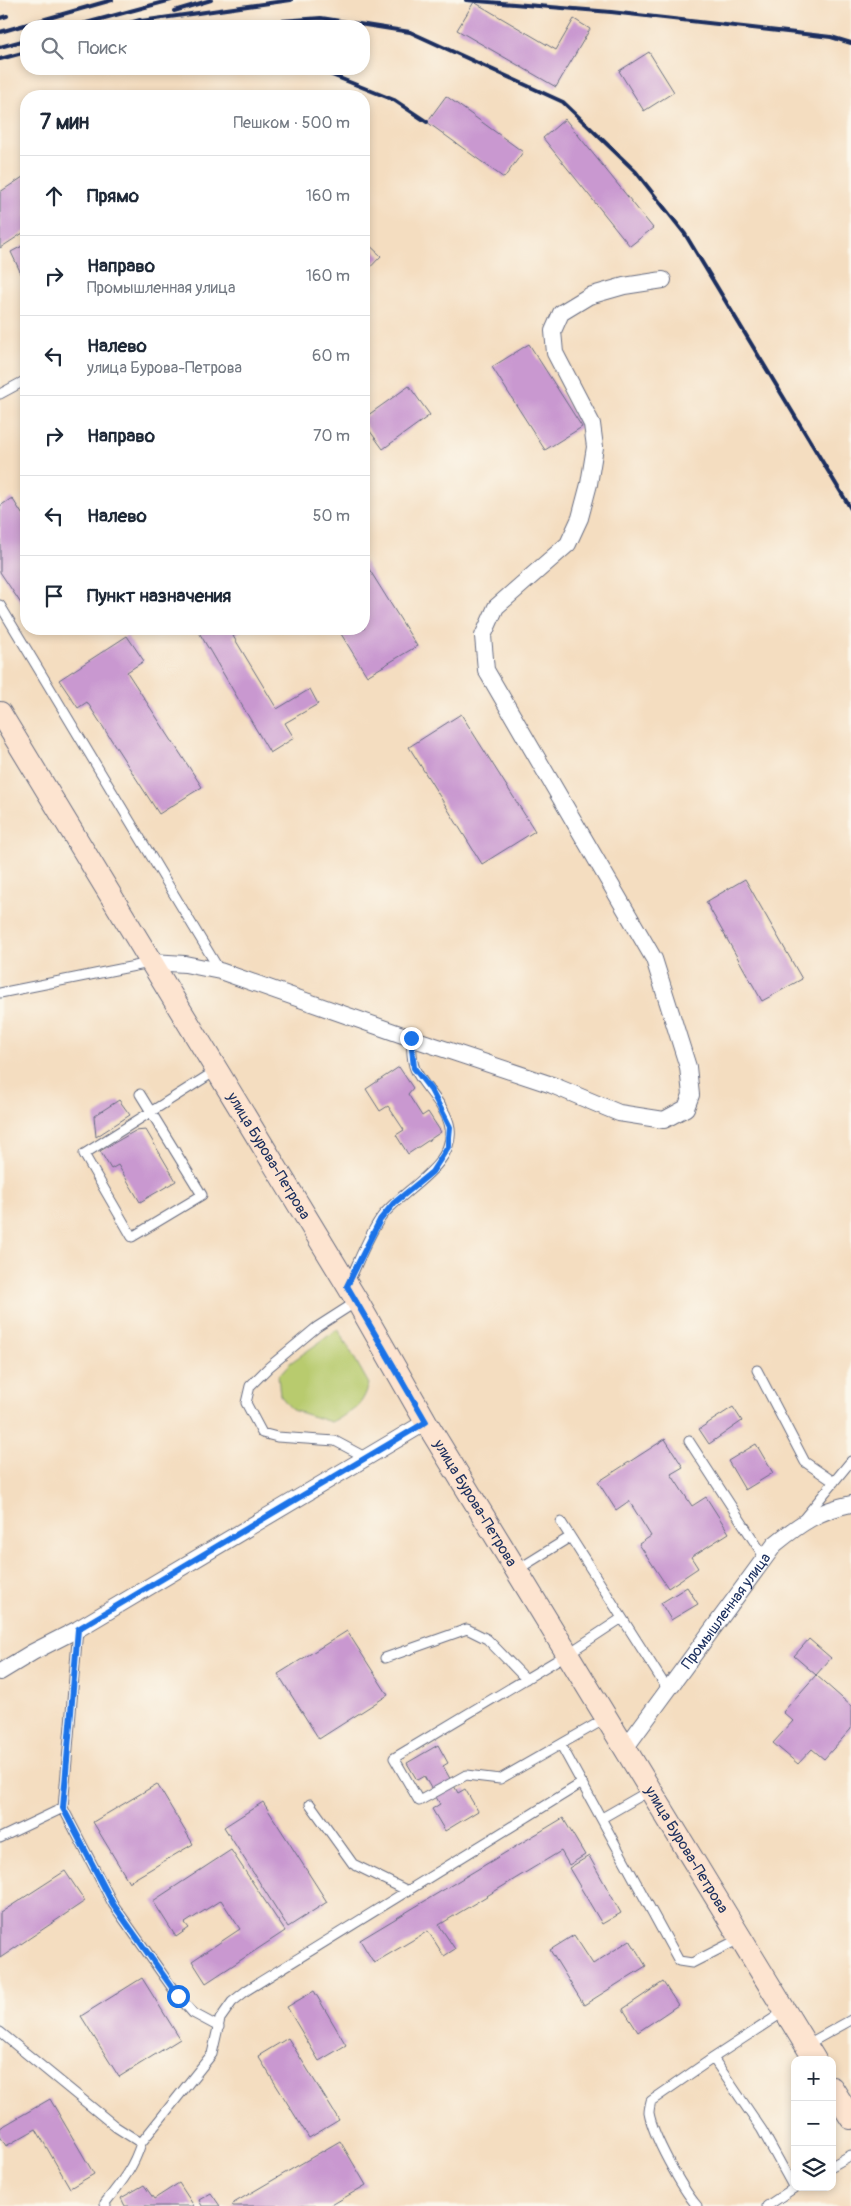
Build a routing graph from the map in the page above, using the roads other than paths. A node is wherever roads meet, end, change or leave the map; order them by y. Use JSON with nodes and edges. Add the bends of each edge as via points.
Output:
{"nodes":[{"id":1,"x":663,"y":280,"type":"dead end"},
{"id":2,"x":20,"y":383,"type":"edge"},
{"id":3,"x":0,"y":394,"type":"edge"},
{"id":4,"x":0,"y":605,"type":"edge"},
{"id":5,"x":0,"y":713,"type":"edge"},
{"id":6,"x":152,"y":962,"type":"junction"},
{"id":7,"x":220,"y":971,"type":"junction"},
{"id":8,"x":0,"y":994,"type":"edge"},
{"id":9,"x":411,"y":1038,"type":"junction"},
{"id":10,"x":217,"y":1070,"type":"junction"},
{"id":11,"x":140,"y":1094,"type":"dead end"},
{"id":12,"x":151,"y":1112,"type":"junction"},
{"id":13,"x":352,"y":1294,"type":"junction"},
{"id":14,"x":757,"y":1370,"type":"dead end"},
{"id":15,"x":426,"y":1422,"type":"junction"},
{"id":16,"x":689,"y":1441,"type":"dead end"},
{"id":17,"x":365,"y":1457,"type":"junction"},
{"id":18,"x":851,"y":1461,"type":"edge"},
{"id":19,"x":834,"y":1482,"type":"junction"},
{"id":20,"x":851,"y":1504,"type":"edge"},
{"id":21,"x":561,"y":1522,"type":"dead end"},
{"id":22,"x":800,"y":1524,"type":"junction"},
{"id":23,"x":570,"y":1537,"type":"junction"},
{"id":24,"x":765,"y":1558,"type":"junction"},
{"id":25,"x":517,"y":1570,"type":"junction"},
{"id":26,"x":622,"y":1618,"type":"junction"},
{"id":27,"x":78,"y":1629,"type":"junction"},
{"id":28,"x":569,"y":1654,"type":"junction"},
{"id":29,"x":384,"y":1658,"type":"dead end"},
{"id":30,"x":0,"y":1672,"type":"edge"},
{"id":31,"x":526,"y":1679,"type":"junction"},
{"id":32,"x":668,"y":1690,"type":"junction"},
{"id":33,"x":608,"y":1718,"type":"junction"},
{"id":34,"x":561,"y":1745,"type":"junction"},
{"id":35,"x":626,"y":1747,"type":"junction"},
{"id":36,"x":582,"y":1783,"type":"junction"},
{"id":37,"x":652,"y":1790,"type":"junction"},
{"id":38,"x":310,"y":1804,"type":"dead end"},
{"id":39,"x":63,"y":1808,"type":"junction"},
{"id":40,"x":602,"y":1818,"type":"junction"},
{"id":41,"x":0,"y":1838,"type":"edge"},
{"id":42,"x":408,"y":1890,"type":"junction"},
{"id":43,"x":741,"y":1938,"type":"junction"},
{"id":44,"x":785,"y":2010,"type":"junction"},
{"id":45,"x":851,"y":2020,"type":"edge"},
{"id":46,"x":219,"y":2027,"type":"junction"},
{"id":47,"x":0,"y":2032,"type":"edge"},
{"id":48,"x":810,"y":2052,"type":"edge"},
{"id":49,"x":713,"y":2058,"type":"junction"},
{"id":50,"x":836,"y":2094,"type":"edge"},
{"id":51,"x":851,"y":2118,"type":"edge"},
{"id":52,"x":141,"y":2143,"type":"junction"},
{"id":53,"x":851,"y":2155,"type":"edge"},
{"id":54,"x":836,"y":2164,"type":"edge"},
{"id":55,"x":791,"y":2181,"type":"edge"},
{"id":56,"x":791,"y":2191,"type":"edge"},
{"id":57,"x":106,"y":2206,"type":"edge"},
{"id":58,"x":697,"y":2206,"type":"edge"},
{"id":59,"x":768,"y":2206,"type":"edge"}],
"edges":[{"from":1,"to":9,"type":"street","via":[[589,296],[561,314],[553,331],[555,354],[592,424],[595,447],[589,484],[580,518],[568,544],[496,607],[483,636],[486,670],[654,959],[688,1067],[691,1095],[686,1108],[664,1120],[619,1113],[552,1085]]},
{"from":2,"to":3,"type":"lane"},
{"from":4,"to":7,"type":"lane"},
{"from":5,"to":6,"type":"main road","name":"улица Бурова-Петрова"},
{"from":6,"to":7,"type":"street"},
{"from":6,"to":8,"type":"lane"},
{"from":6,"to":10,"type":"main road","name":"улица Бурова-Петрова"},
{"from":7,"to":9,"type":"street"},
{"from":9,"to":13,"type":"lane","via":[[414,1068],[431,1090],[450,1127],[448,1147],[432,1172],[394,1203],[380,1220]]},
{"from":10,"to":12,"type":"lane"},
{"from":10,"to":13,"type":"main road","name":"улица Бурова-Петрова"},
{"from":11,"to":12,"type":"lane"},
{"from":12,"to":12,"type":"lane","via":[[84,1154],[132,1237],[202,1194]]},
{"from":13,"to":15,"type":"main road","name":"улица Бурова-Петрова"},
{"from":13,"to":17,"type":"lane","via":[[268,1367],[250,1386],[246,1403],[262,1433],[335,1441]]},
{"from":14,"to":19,"type":"lane","via":[[805,1462]]},
{"from":15,"to":17,"type":"street"},
{"from":15,"to":25,"type":"main road","name":"улица Бурова-Петрова"},
{"from":16,"to":24,"type":"lane"},
{"from":17,"to":27,"type":"street"},
{"from":18,"to":19,"type":"lane"},
{"from":19,"to":22,"type":"lane"},
{"from":20,"to":22,"type":"street","name":"Промышленная улица","via":[[831,1509]]},
{"from":21,"to":23,"type":"lane"},
{"from":22,"to":24,"type":"street","name":"Промышленная улица","via":[[775,1544]]},
{"from":23,"to":25,"type":"lane"},
{"from":23,"to":26,"type":"lane"},
{"from":24,"to":32,"type":"street","name":"Промышленная улица"},
{"from":25,"to":28,"type":"main road","name":"улица Бурова-Петрова"},
{"from":26,"to":28,"type":"lane"},
{"from":26,"to":32,"type":"lane"},
{"from":27,"to":30,"type":"street"},
{"from":27,"to":39,"type":"lane"},
{"from":28,"to":31,"type":"lane"},
{"from":28,"to":33,"type":"main road","name":"улица Бурова-Петрова"},
{"from":29,"to":31,"type":"lane","via":[[467,1629],[487,1639]]},
{"from":31,"to":34,"type":"lane","via":[[394,1758],[419,1801],[466,1775],[500,1780]]},
{"from":32,"to":35,"type":"street","name":"Промышленная улица"},
{"from":33,"to":34,"type":"lane"},
{"from":33,"to":35,"type":"main road","name":"улица Бурова-Петрова"},
{"from":34,"to":36,"type":"lane"},
{"from":35,"to":37,"type":"main road","name":"улица Бурова-Петрова"},
{"from":36,"to":40,"type":"lane"},
{"from":36,"to":42,"type":"lane"},
{"from":37,"to":40,"type":"lane"},
{"from":37,"to":43,"type":"main road","name":"улица Бурова-Петрова"},
{"from":38,"to":42,"type":"lane","via":[[353,1864]]},
{"from":39,"to":41,"type":"lane"},
{"from":39,"to":46,"type":"lane","via":[[113,1904],[167,1981],[193,2012]]},
{"from":40,"to":43,"type":"lane","via":[[679,1961],[692,1963]]},
{"from":42,"to":46,"type":"lane","via":[[247,1990],[232,2002],[220,2019]]},
{"from":43,"to":44,"type":"main road","name":"улица Бурова-Петрова"},
{"from":44,"to":48,"type":"main road","name":"улица Бурова-Петрова"},
{"from":44,"to":49,"type":"lane"},
{"from":45,"to":48,"type":"lane"},
{"from":46,"to":52,"type":"lane","via":[[212,2054]]},
{"from":47,"to":52,"type":"lane","via":[[116,2127]]},
{"from":49,"to":55,"type":"lane","via":[[762,2130]]},
{"from":49,"to":58,"type":"lane","via":[[651,2101],[649,2111],[654,2129],[682,2185]]},
{"from":50,"to":51,"type":"main road"},
{"from":52,"to":57,"type":"lane","via":[[136,2161]]},
{"from":53,"to":54,"type":"lane"},
{"from":56,"to":59,"type":"lane"}]}
